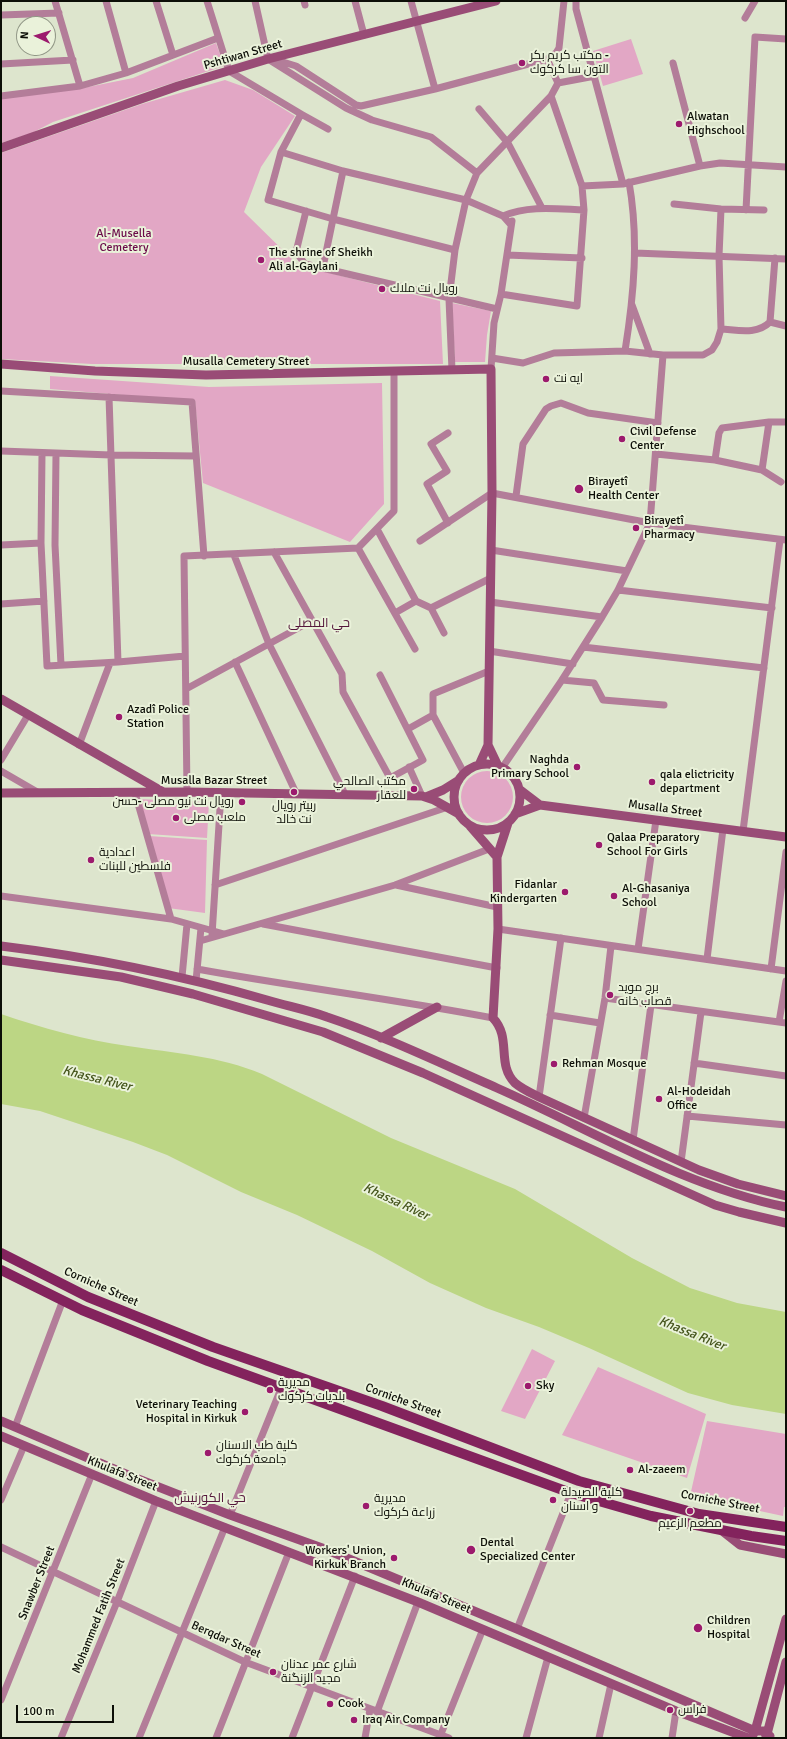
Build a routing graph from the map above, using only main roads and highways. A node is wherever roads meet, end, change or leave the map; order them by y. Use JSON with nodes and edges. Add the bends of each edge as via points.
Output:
{"nodes":[{"id":1,"x":1,"y":1253,"type":"edge"},
{"id":2,"x":1,"y":1270,"type":"edge"},
{"id":3,"x":158,"y":1325,"type":"junction"},
{"id":4,"x":180,"y":1334,"type":"junction"},
{"id":5,"x":153,"y":1339,"type":"junction"},
{"id":6,"x":175,"y":1347,"type":"junction"},
{"id":7,"x":786,"y":1527,"type":"edge"},
{"id":8,"x":786,"y":1541,"type":"edge"}],
"edges":[{"from":1,"to":3,"type":"main road","name":"Corniche Street","via":[[88,1297]]},
{"from":2,"to":5,"type":"main road","via":[[82,1310]]},
{"from":3,"to":4,"type":"main road","name":"Corniche Street"},
{"from":3,"to":5,"type":"main road"},
{"from":4,"to":6,"type":"main road"},
{"from":4,"to":7,"type":"main road","name":"Corniche Street","via":[[382,1406],[579,1481],[699,1514]]},
{"from":5,"to":6,"type":"main road"},
{"from":6,"to":8,"type":"main road","via":[[571,1493],[651,1516]]}]}
